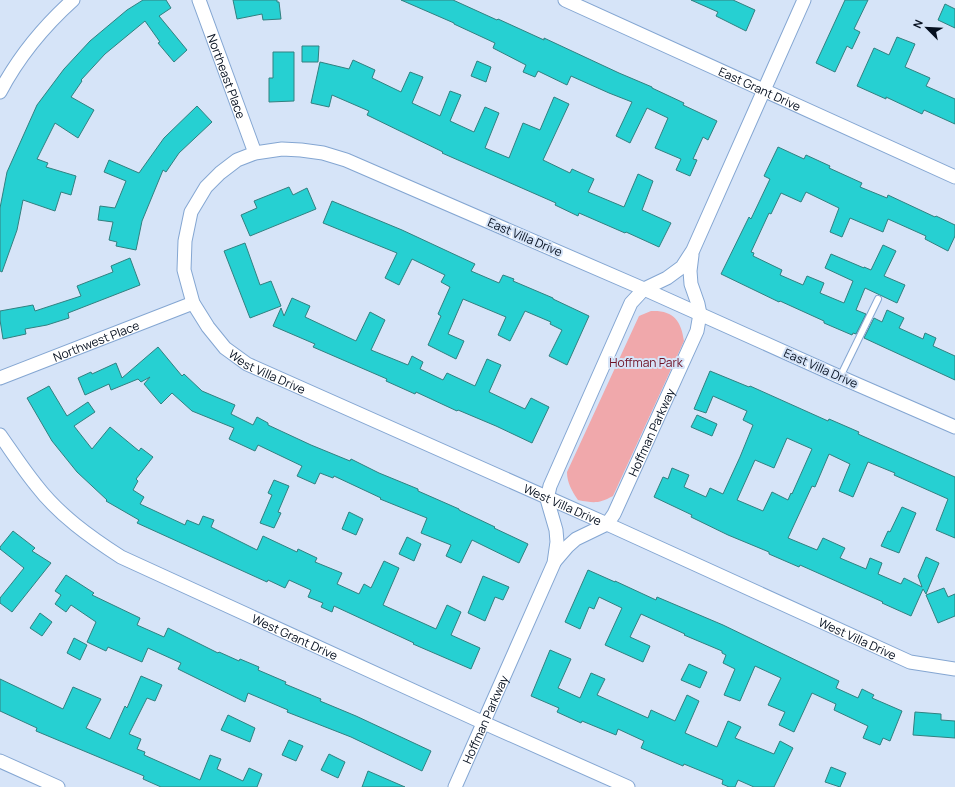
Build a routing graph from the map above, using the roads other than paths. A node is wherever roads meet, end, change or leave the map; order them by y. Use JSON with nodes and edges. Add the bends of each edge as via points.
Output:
{"nodes":[{"id":1,"x":73,"y":0,"type":"edge"},
{"id":2,"x":199,"y":0,"type":"edge"},
{"id":3,"x":565,"y":0,"type":"edge"},
{"id":4,"x":804,"y":0,"type":"edge"},
{"id":5,"x":763,"y":90,"type":"junction"},
{"id":6,"x":0,"y":92,"type":"edge"},
{"id":7,"x":255,"y":153,"type":"junction"},
{"id":8,"x":955,"y":177,"type":"edge"},
{"id":9,"x":693,"y":250,"type":"junction"},
{"id":10,"x":644,"y":289,"type":"junction"},
{"id":11,"x":878,"y":298,"type":"dead end"},
{"id":12,"x":193,"y":303,"type":"junction"},
{"id":13,"x":700,"y":314,"type":"junction"},
{"id":14,"x":840,"y":377,"type":"junction"},
{"id":15,"x":0,"y":378,"type":"edge"},
{"id":16,"x":955,"y":427,"type":"edge"},
{"id":17,"x":0,"y":435,"type":"edge"},
{"id":18,"x":547,"y":499,"type":"junction"},
{"id":19,"x":607,"y":524,"type":"junction"},
{"id":20,"x":554,"y":563,"type":"junction"},
{"id":21,"x":955,"y":669,"type":"edge"},
{"id":22,"x":484,"y":723,"type":"junction"},
{"id":23,"x":0,"y":761,"type":"edge"},
{"id":24,"x":58,"y":787,"type":"edge"},
{"id":25,"x":455,"y":787,"type":"edge"},
{"id":26,"x":628,"y":787,"type":"edge"}],
"edges":[{"from":1,"to":6,"type":"street","via":[[52,19],[26,50]]},
{"from":2,"to":7,"type":"street","name":"Northeast Place"},
{"from":3,"to":5,"type":"street","name":"East Grant Drive"},
{"from":4,"to":5,"type":"street","name":"Hoffman Parkway"},
{"from":5,"to":8,"type":"street","name":"East Grant Drive"},
{"from":5,"to":9,"type":"street","name":"Hoffman Parkway"},
{"from":7,"to":10,"type":"street","name":"East Villa Drive","via":[[282,149],[301,150],[346,160]]},
{"from":7,"to":12,"type":"street","name":"East Villa Drive","via":[[237,160],[220,173],[206,187],[191,212],[185,241],[184,270]]},
{"from":9,"to":10,"type":"street","name":"Hoffman Parkway","via":[[682,267],[667,278]]},
{"from":9,"to":13,"type":"street","name":"Hoffman Parkway","via":[[691,284]]},
{"from":10,"to":13,"type":"street","name":"East Villa Drive"},
{"from":10,"to":18,"type":"street","name":"Hoffman Parkway","via":[[628,309],[560,462]]},
{"from":11,"to":14,"type":"lane"},
{"from":12,"to":15,"type":"street","name":"Northwest Place"},
{"from":12,"to":18,"type":"street","name":"West Villa Drive","via":[[225,348],[248,364]]},
{"from":13,"to":14,"type":"street","name":"East Villa Drive"},
{"from":13,"to":19,"type":"street","name":"Hoffman Parkway","via":[[697,331],[614,514]]},
{"from":14,"to":16,"type":"street","name":"East Villa Drive"},
{"from":17,"to":22,"type":"street","name":"West Grant Drive","via":[[36,486],[64,515],[121,557]]},
{"from":18,"to":19,"type":"street","name":"West Villa Drive"},
{"from":18,"to":20,"type":"street","name":"Hoffman Parkway","via":[[556,530]]},
{"from":19,"to":20,"type":"street","name":"Hoffman Parkway","via":[[576,540]]},
{"from":19,"to":21,"type":"street","name":"West Villa Drive","via":[[910,662]]},
{"from":20,"to":22,"type":"street","name":"Hoffman Parkway"},
{"from":22,"to":25,"type":"street","name":"Hoffman Parkway"},
{"from":22,"to":26,"type":"street","name":"West Grant Drive"},
{"from":23,"to":24,"type":"street"}]}
